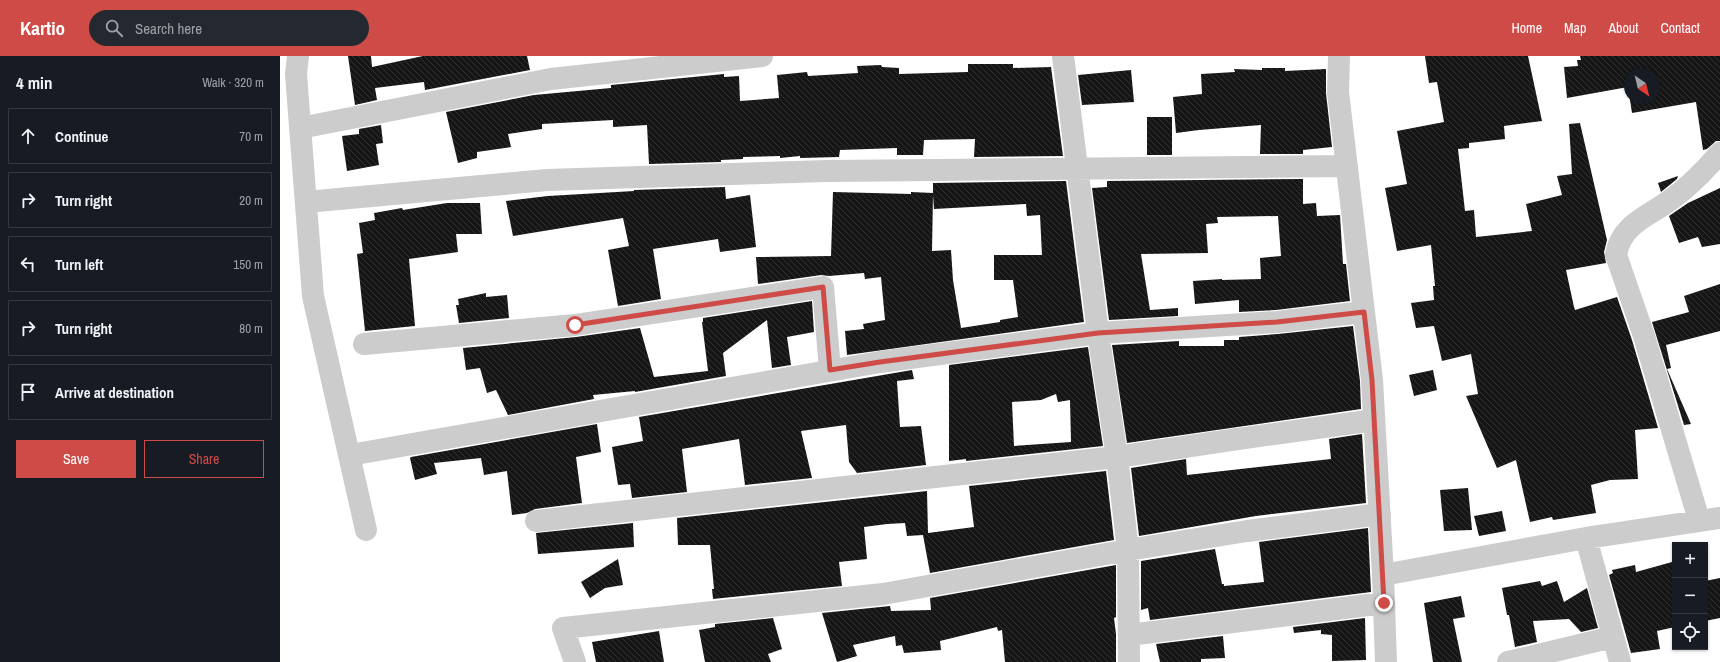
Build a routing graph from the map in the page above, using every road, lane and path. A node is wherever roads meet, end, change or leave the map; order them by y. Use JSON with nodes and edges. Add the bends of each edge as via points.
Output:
{"nodes":[{"id":1,"x":298,"y":56,"type":"edge"},
{"id":2,"x":762,"y":56,"type":"edge"},
{"id":3,"x":1063,"y":56,"type":"edge"},
{"id":4,"x":1339,"y":56,"type":"edge"},
{"id":5,"x":300,"y":128,"type":"junction"},
{"id":6,"x":1720,"y":153,"type":"edge"},
{"id":7,"x":1347,"y":166,"type":"junction"},
{"id":8,"x":1077,"y":169,"type":"junction"},
{"id":9,"x":306,"y":202,"type":"junction"},
{"id":10,"x":1364,"y":312,"type":"junction"},
{"id":11,"x":1098,"y":333,"type":"junction"},
{"id":12,"x":364,"y":344,"type":"dead end"},
{"id":13,"x":830,"y":370,"type":"junction"},
{"id":14,"x":1374,"y":420,"type":"junction"},
{"id":15,"x":350,"y":455,"type":"junction"},
{"id":16,"x":1117,"y":457,"type":"junction"},
{"id":17,"x":1380,"y":514,"type":"junction"},
{"id":18,"x":1710,"y":519,"type":"edge"},
{"id":19,"x":536,"y":521,"type":"dead end"},
{"id":20,"x":366,"y":530,"type":"dead end"},
{"id":21,"x":1586,"y":538,"type":"junction"},
{"id":22,"x":1128,"y":550,"type":"junction"},
{"id":23,"x":1383,"y":575,"type":"junction"},
{"id":24,"x":1384,"y":603,"type":"junction"},
{"id":25,"x":1129,"y":635,"type":"junction"},
{"id":26,"x":1613,"y":637,"type":"junction"},
{"id":27,"x":575,"y":662,"type":"edge"},
{"id":28,"x":1130,"y":662,"type":"edge"},
{"id":29,"x":1386,"y":662,"type":"edge"},
{"id":30,"x":1508,"y":662,"type":"edge"},
{"id":31,"x":1620,"y":662,"type":"edge"}],
"edges":[{"from":1,"to":5,"type":"street","via":[[296,74]]},
{"from":2,"to":5,"type":"street","via":[[551,79]]},
{"from":3,"to":8,"type":"street"},
{"from":4,"to":7,"type":"street","via":[[1338,92]]},
{"from":5,"to":9,"type":"street"},
{"from":6,"to":18,"type":"street","via":[[1673,198],[1624,233],[1617,244],[1616,255]]},
{"from":7,"to":8,"type":"street"},
{"from":7,"to":10,"type":"street"},
{"from":8,"to":9,"type":"street","via":[[827,171],[547,180]]},
{"from":8,"to":11,"type":"street"},
{"from":9,"to":15,"type":"street","via":[[313,296]]},
{"from":10,"to":11,"type":"street","via":[[1277,322]]},
{"from":10,"to":14,"type":"street"},
{"from":11,"to":13,"type":"street"},
{"from":11,"to":16,"type":"street"},
{"from":12,"to":13,"type":"street","via":[[575,325],[823,287]]},
{"from":13,"to":15,"type":"street"},
{"from":14,"to":16,"type":"street"},
{"from":14,"to":17,"type":"street"},
{"from":15,"to":20,"type":"street"},
{"from":16,"to":19,"type":"street"},
{"from":16,"to":22,"type":"street"},
{"from":17,"to":22,"type":"street"},
{"from":17,"to":23,"type":"street"},
{"from":18,"to":21,"type":"street"},
{"from":21,"to":23,"type":"street"},
{"from":21,"to":26,"type":"street"},
{"from":22,"to":25,"type":"street"},
{"from":22,"to":27,"type":"street","via":[[883,594],[563,628]]},
{"from":23,"to":24,"type":"street"},
{"from":24,"to":25,"type":"street"},
{"from":24,"to":29,"type":"street"},
{"from":25,"to":28,"type":"street"},
{"from":26,"to":30,"type":"street"},
{"from":26,"to":31,"type":"street"}]}
